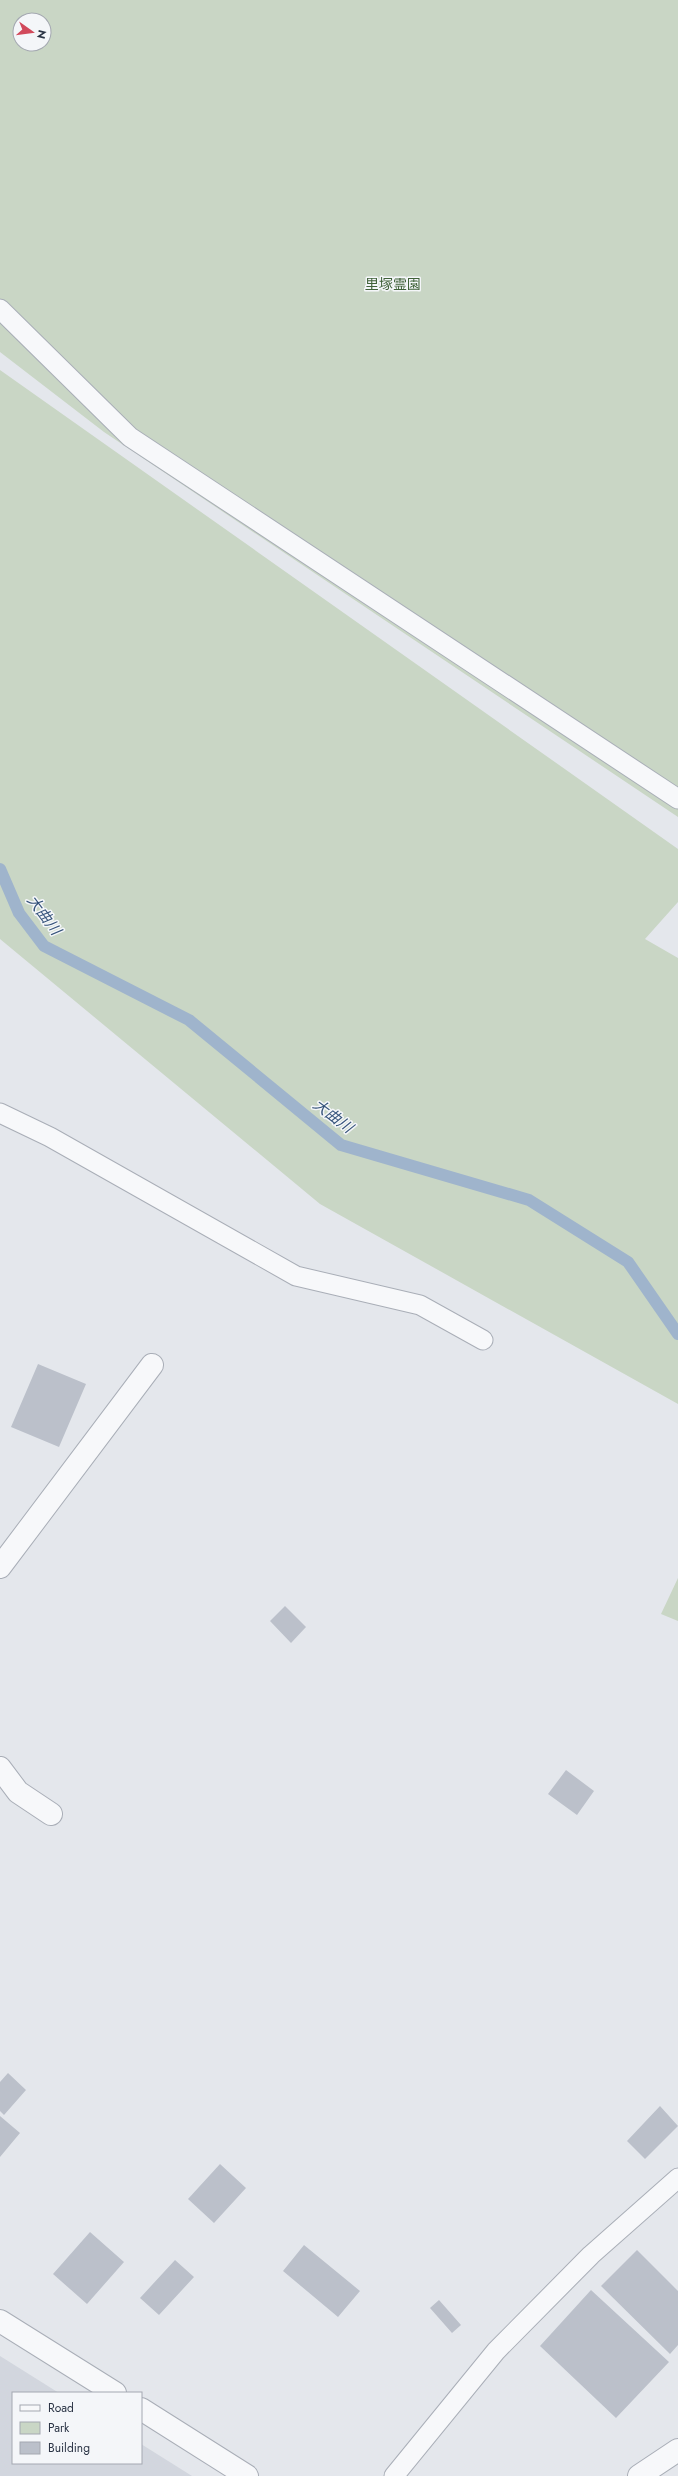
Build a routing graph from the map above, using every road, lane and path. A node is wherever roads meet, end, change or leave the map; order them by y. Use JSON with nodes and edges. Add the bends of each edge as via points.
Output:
{"nodes":[{"id":1,"x":0,"y":309,"type":"edge"},
{"id":2,"x":678,"y":799,"type":"edge"},
{"id":3,"x":0,"y":1113,"type":"edge"},
{"id":4,"x":483,"y":1340,"type":"dead end"},
{"id":5,"x":152,"y":1365,"type":"dead end"},
{"id":6,"x":0,"y":1567,"type":"edge"},
{"id":7,"x":0,"y":1768,"type":"edge"},
{"id":8,"x":51,"y":1814,"type":"dead end"},
{"id":9,"x":678,"y":2178,"type":"edge"},
{"id":10,"x":0,"y":2321,"type":"edge"},
{"id":11,"x":113,"y":2392,"type":"edge"},
{"id":12,"x":142,"y":2410,"type":"edge"},
{"id":13,"x":678,"y":2450,"type":"edge"},
{"id":14,"x":248,"y":2476,"type":"edge"},
{"id":15,"x":394,"y":2476,"type":"edge"},
{"id":16,"x":639,"y":2476,"type":"edge"}],
"edges":[{"from":1,"to":2,"type":"lane","via":[[130,437]]},
{"from":3,"to":4,"type":"lane","via":[[50,1137],[296,1276],[420,1305]]},
{"from":5,"to":6,"type":"street"},
{"from":7,"to":8,"type":"street","via":[[18,1792]]},
{"from":9,"to":15,"type":"lane","via":[[591,2255],[496,2351]]},
{"from":10,"to":11,"type":"street"},
{"from":12,"to":14,"type":"street"},
{"from":13,"to":16,"type":"street"}]}
